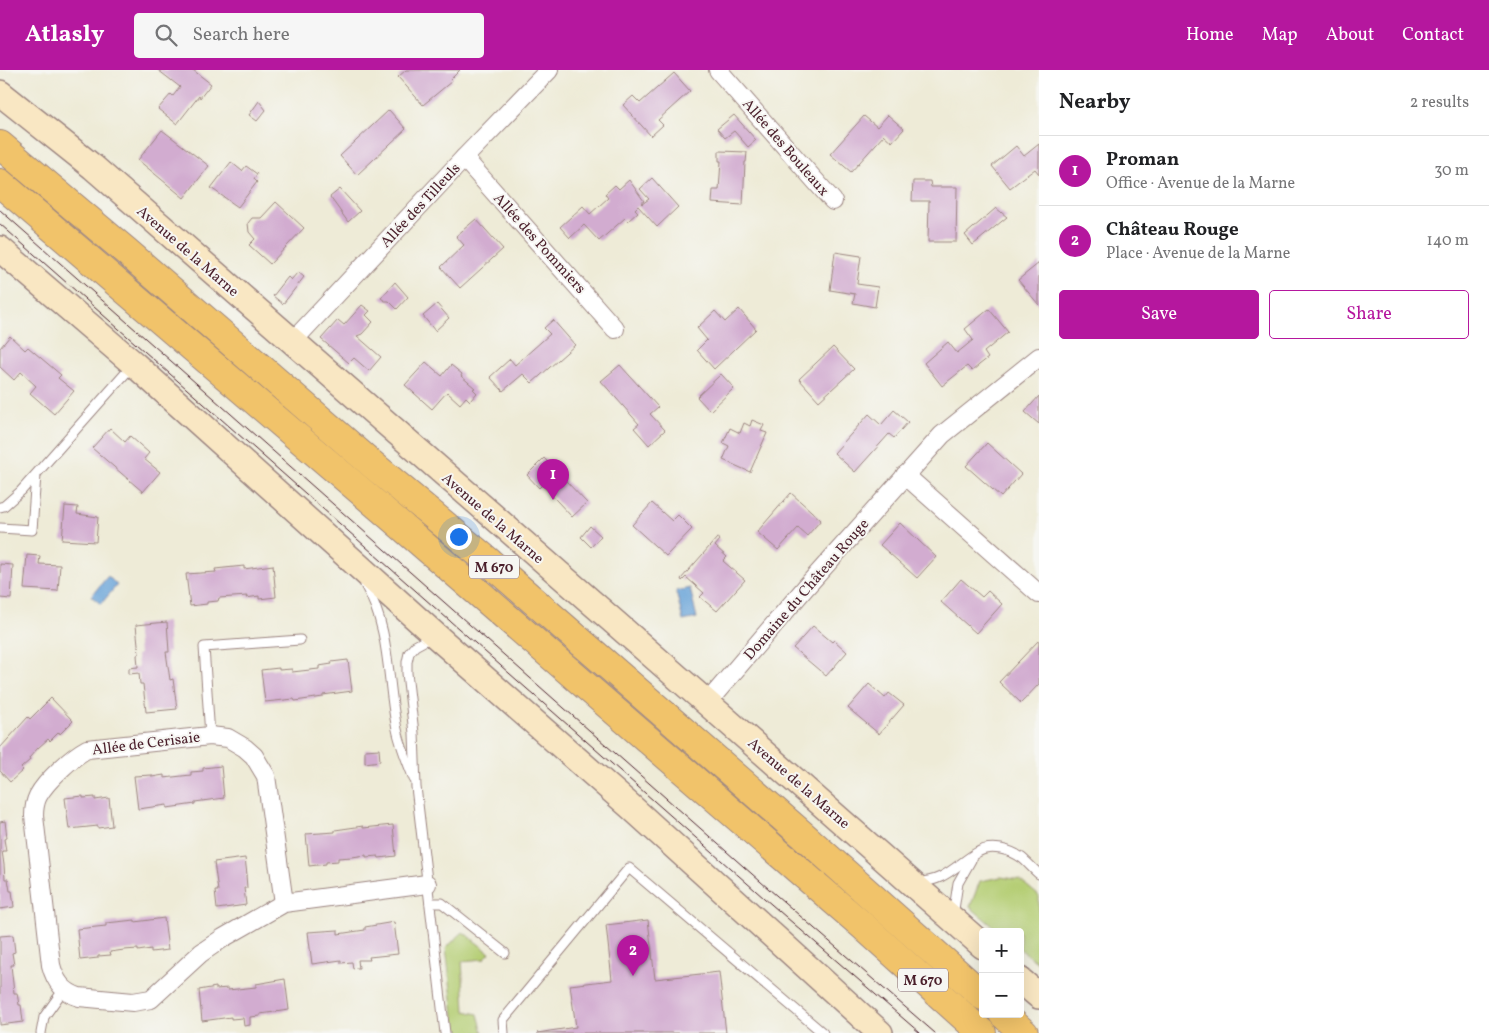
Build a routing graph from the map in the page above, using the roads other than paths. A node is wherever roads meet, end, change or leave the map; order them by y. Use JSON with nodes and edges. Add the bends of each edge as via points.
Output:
{"nodes":[{"id":1,"x":550,"y":70,"type":"edge"},
{"id":2,"x":718,"y":70,"type":"edge"},
{"id":3,"x":0,"y":93,"type":"edge"},
{"id":4,"x":0,"y":145,"type":"edge"},
{"id":5,"x":464,"y":158,"type":"junction"},
{"id":6,"x":0,"y":183,"type":"edge"},
{"id":7,"x":833,"y":201,"type":"dead end"},
{"id":8,"x":0,"y":249,"type":"edge"},
{"id":9,"x":616,"y":329,"type":"dead end"},
{"id":10,"x":292,"y":342,"type":"junction"},
{"id":11,"x":1039,"y":357,"type":"edge"},
{"id":12,"x":134,"y":364,"type":"junction"},
{"id":13,"x":36,"y":475,"type":"junction"},
{"id":14,"x":905,"y":475,"type":"junction"},
{"id":15,"x":0,"y":507,"type":"edge"},
{"id":16,"x":0,"y":528,"type":"edge"},
{"id":17,"x":344,"y":553,"type":"junction"},
{"id":18,"x":1039,"y":594,"type":"edge"},
{"id":19,"x":435,"y":635,"type":"junction"},
{"id":20,"x":300,"y":640,"type":"dead end"},
{"id":21,"x":707,"y":703,"type":"junction"},
{"id":22,"x":210,"y":736,"type":"junction"},
{"id":23,"x":416,"y":787,"type":"junction"},
{"id":24,"x":979,"y":851,"type":"junction"},
{"id":25,"x":1039,"y":874,"type":"edge"},
{"id":26,"x":910,"y":881,"type":"junction"},
{"id":27,"x":427,"y":884,"type":"junction"},
{"id":28,"x":430,"y":902,"type":"junction"},
{"id":29,"x":284,"y":903,"type":"junction"},
{"id":30,"x":952,"y":919,"type":"junction"},
{"id":31,"x":979,"y":943,"type":"edge"},
{"id":32,"x":505,"y":953,"type":"dead end"},
{"id":33,"x":1024,"y":983,"type":"edge"},
{"id":34,"x":64,"y":989,"type":"junction"},
{"id":35,"x":979,"y":992,"type":"edge"},
{"id":36,"x":1039,"y":996,"type":"edge"},
{"id":37,"x":1008,"y":1018,"type":"edge"},
{"id":38,"x":41,"y":1033,"type":"edge"},
{"id":39,"x":445,"y":1033,"type":"edge"},
{"id":40,"x":504,"y":1033,"type":"edge"},
{"id":41,"x":823,"y":1033,"type":"edge"},
{"id":42,"x":880,"y":1033,"type":"edge"},
{"id":43,"x":982,"y":1033,"type":"edge"},
{"id":44,"x":1024,"y":1033,"type":"edge"}],
"edges":[{"from":1,"to":5,"type":"street","name":"Allée des Tilleuls"},
{"from":2,"to":7,"type":"street","name":"Allée des Bouleaux"},
{"from":3,"to":10,"type":"street","name":"Avenue de la Marne","via":[[93,167]]},
{"from":4,"to":35,"type":"main road","number":"M 670","via":[[488,561]]},
{"from":5,"to":9,"type":"street","name":"Allée des Pommiers"},
{"from":5,"to":10,"type":"street","name":"Allée des Tilleuls"},
{"from":6,"to":43,"type":"main road","number":"M 670","via":[[406,529]]},
{"from":8,"to":12,"type":"street"},
{"from":10,"to":21,"type":"street","name":"Avenue de la Marne"},
{"from":11,"to":14,"type":"street","name":"Domaine du Château Rouge","via":[[942,435]]},
{"from":12,"to":13,"type":"lane"},
{"from":12,"to":17,"type":"street"},
{"from":13,"to":15,"type":"lane"},
{"from":13,"to":16,"type":"lane","via":[[32,530]]},
{"from":14,"to":18,"type":"street"},
{"from":14,"to":21,"type":"street","name":"Domaine du Château Rouge"},
{"from":17,"to":19,"type":"street"},
{"from":17,"to":23,"type":"lane","via":[[371,595],[380,617],[396,724]]},
{"from":19,"to":23,"type":"lane","via":[[415,646],[407,662]]},
{"from":19,"to":42,"type":"street","via":[[630,806]]},
{"from":20,"to":22,"type":"lane","via":[[204,647]]},
{"from":21,"to":26,"type":"street","name":"Avenue de la Marne"},
{"from":22,"to":29,"type":"street","name":"Allée de Cerisaie","via":[[228,738],[245,748],[266,776]]},
{"from":22,"to":34,"type":"street","name":"Allée de Cerisaie","via":[[87,749],[72,758],[37,798],[34,816],[51,965],[53,975]]},
{"from":23,"to":27,"type":"lane"},
{"from":24,"to":25,"type":"lane","via":[[1011,852]]},
{"from":24,"to":26,"type":"lane","via":[[950,873],[933,880]]},
{"from":24,"to":30,"type":"lane","via":[[958,883]]},
{"from":26,"to":30,"type":"street","name":"Avenue de la Marne"},
{"from":27,"to":28,"type":"lane"},
{"from":27,"to":29,"type":"street"},
{"from":28,"to":32,"type":"lane","via":[[442,903]]},
{"from":28,"to":39,"type":"lane"},
{"from":29,"to":34,"type":"street","via":[[201,953],[151,999],[133,1002],[79,997]]},
{"from":30,"to":31,"type":"street","name":"Avenue de la Marne"},
{"from":33,"to":36,"type":"street"},
{"from":34,"to":38,"type":"lane","via":[[44,1017]]},
{"from":37,"to":44,"type":"main road"},
{"from":40,"to":41,"type":"lane","via":[[503,1020],[629,868]]}]}
